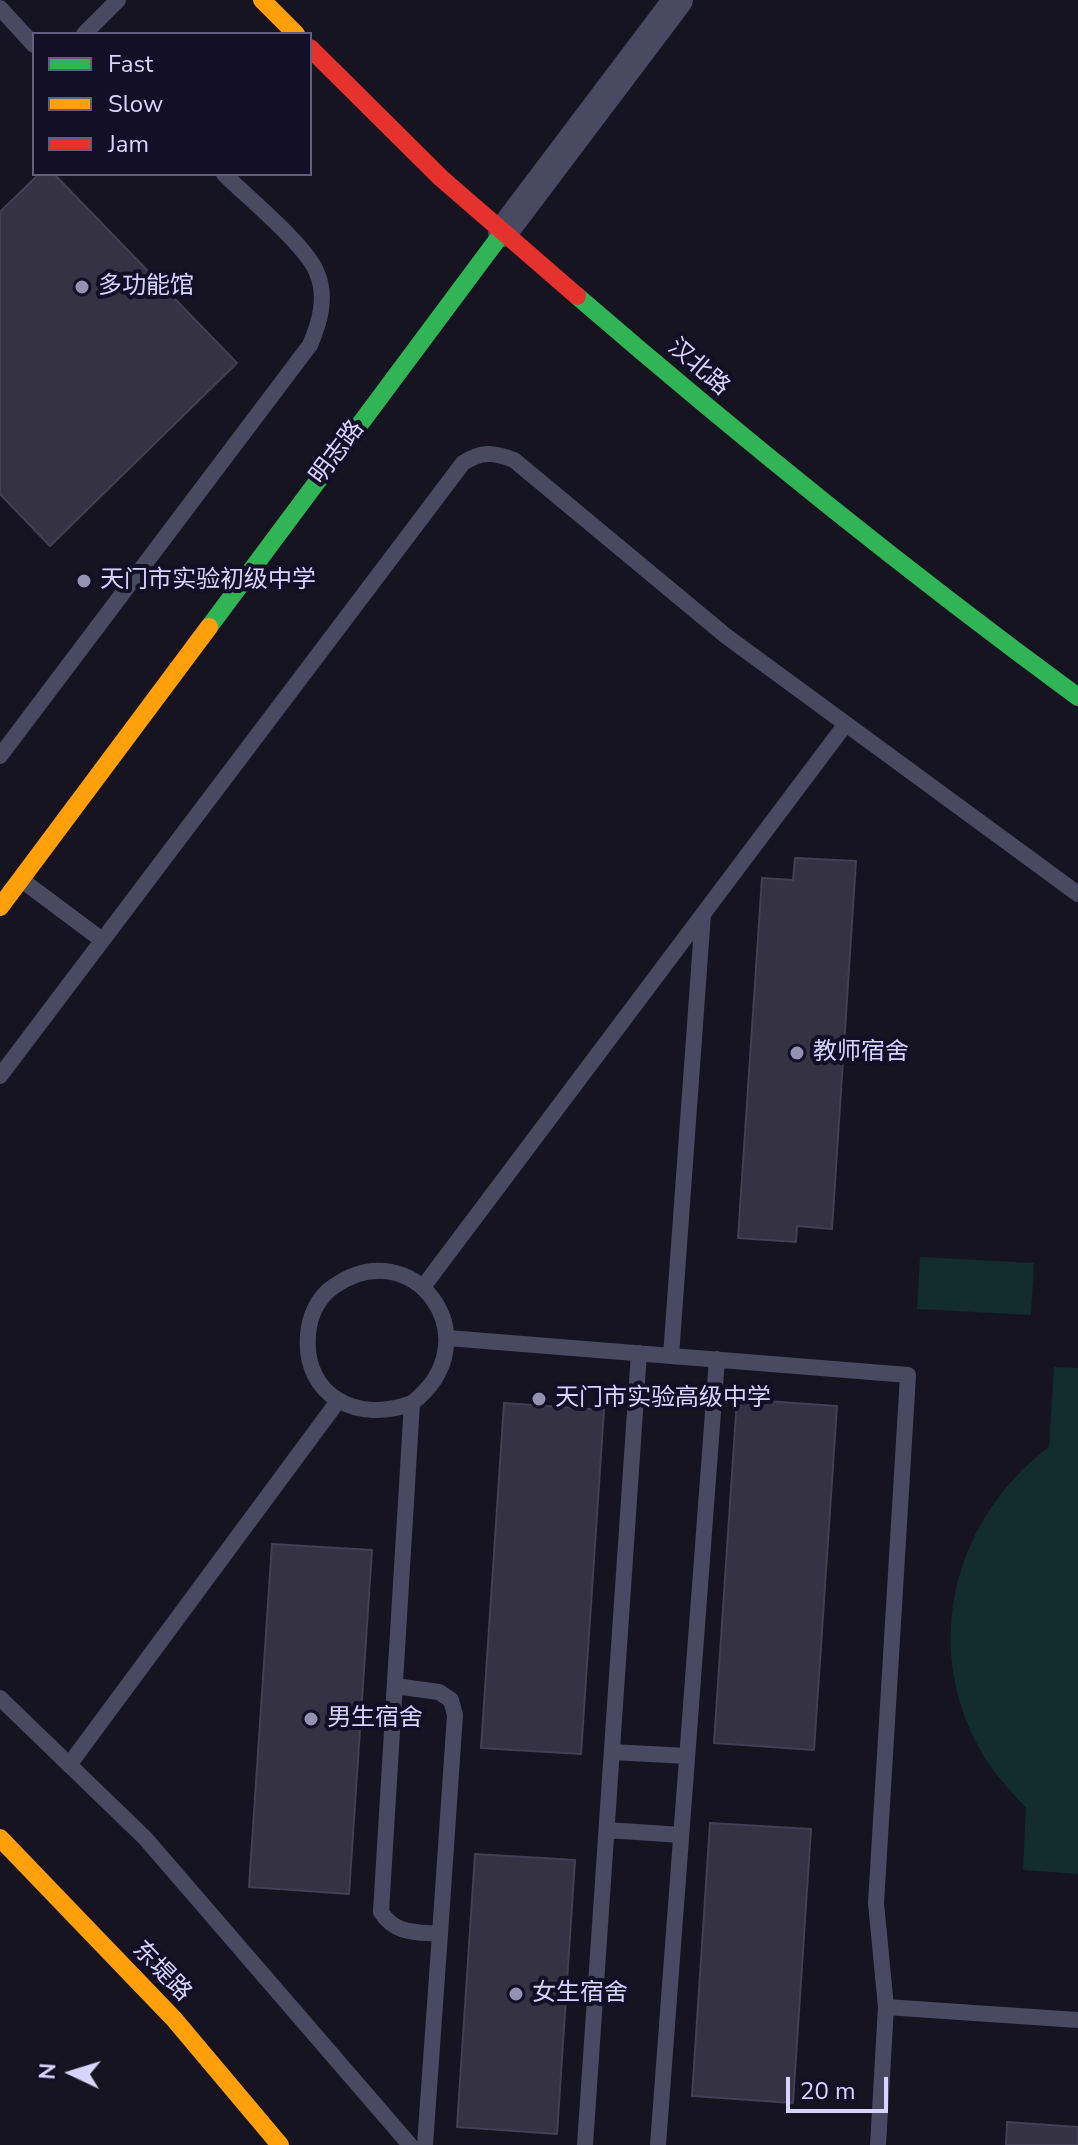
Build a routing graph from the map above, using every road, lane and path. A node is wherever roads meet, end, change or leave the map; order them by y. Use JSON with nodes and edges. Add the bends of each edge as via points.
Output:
{"nodes":[{"id":1,"x":118,"y":0,"type":"edge"},
{"id":2,"x":262,"y":0,"type":"edge"},
{"id":3,"x":678,"y":0,"type":"edge"},
{"id":4,"x":0,"y":8,"type":"edge"},
{"id":5,"x":86,"y":32,"type":"edge"},
{"id":6,"x":294,"y":32,"type":"edge"},
{"id":7,"x":32,"y":43,"type":"edge"},
{"id":8,"x":312,"y":50,"type":"edge"},
{"id":9,"x":226,"y":176,"type":"edge"},
{"id":10,"x":503,"y":232,"type":"junction"},
{"id":11,"x":1078,"y":697,"type":"edge"},
{"id":12,"x":845,"y":725,"type":"junction"},
{"id":13,"x":0,"y":756,"type":"edge"},
{"id":14,"x":21,"y":879,"type":"junction"},
{"id":15,"x":1078,"y":894,"type":"edge"},
{"id":16,"x":0,"y":907,"type":"edge"},
{"id":17,"x":703,"y":914,"type":"junction"},
{"id":18,"x":102,"y":940,"type":"junction"},
{"id":19,"x":0,"y":1076,"type":"edge"},
{"id":20,"x":423,"y":1287,"type":"junction"},
{"id":21,"x":448,"y":1338,"type":"junction"},
{"id":22,"x":639,"y":1353,"type":"junction"},
{"id":23,"x":671,"y":1356,"type":"junction"},
{"id":24,"x":717,"y":1359,"type":"junction"},
{"id":25,"x":338,"y":1401,"type":"junction"},
{"id":26,"x":412,"y":1403,"type":"junction"},
{"id":27,"x":395,"y":1686,"type":"junction"},
{"id":28,"x":0,"y":1698,"type":"edge"},
{"id":29,"x":612,"y":1752,"type":"junction"},
{"id":30,"x":687,"y":1756,"type":"junction"},
{"id":31,"x":69,"y":1765,"type":"junction"},
{"id":32,"x":607,"y":1830,"type":"junction"},
{"id":33,"x":681,"y":1835,"type":"junction"},
{"id":34,"x":0,"y":1838,"type":"edge"},
{"id":35,"x":440,"y":1934,"type":"junction"},
{"id":36,"x":886,"y":2007,"type":"junction"},
{"id":37,"x":1078,"y":2020,"type":"edge"},
{"id":38,"x":280,"y":2145,"type":"edge"},
{"id":39,"x":410,"y":2145,"type":"edge"},
{"id":40,"x":425,"y":2145,"type":"edge"},
{"id":41,"x":585,"y":2145,"type":"edge"},
{"id":42,"x":658,"y":2145,"type":"edge"},
{"id":43,"x":878,"y":2145,"type":"edge"}],
"edges":[{"from":1,"to":5,"type":"lane"},
{"from":2,"to":6,"type":"street"},
{"from":3,"to":10,"type":"street","name":"明志路"},
{"from":4,"to":7,"type":"lane"},
{"from":8,"to":10,"type":"street","name":"汉北路"},
{"from":9,"to":13,"type":"lane","via":[[317,272],[320,323],[310,345]]},
{"from":10,"to":11,"type":"street","name":"汉北路","via":[[731,429]]},
{"from":10,"to":14,"type":"street","name":"明志路"},
{"from":12,"to":15,"type":"lane"},
{"from":12,"to":17,"type":"lane"},
{"from":12,"to":18,"type":"lane","via":[[692,609],[514,460],[478,454],[463,463]]},
{"from":14,"to":16,"type":"street","name":"明志路"},
{"from":14,"to":18,"type":"lane"},
{"from":17,"to":20,"type":"lane"},
{"from":17,"to":23,"type":"lane"},
{"from":18,"to":19,"type":"lane"},
{"from":20,"to":21,"type":"lane","via":[[436,1301]]},
{"from":20,"to":25,"type":"lane","via":[[384,1271],[344,1279],[327,1291],[308,1327],[307,1348],[322,1386]]},
{"from":21,"to":22,"type":"lane"},
{"from":21,"to":26,"type":"lane","via":[[439,1376]]},
{"from":22,"to":23,"type":"lane"},
{"from":22,"to":29,"type":"lane"},
{"from":23,"to":24,"type":"lane"},
{"from":24,"to":30,"type":"lane"},
{"from":24,"to":36,"type":"lane","via":[[908,1375],[876,1903]]},
{"from":25,"to":26,"type":"lane","via":[[375,1413]]},
{"from":25,"to":31,"type":"lane"},
{"from":26,"to":27,"type":"lane"},
{"from":27,"to":35,"type":"lane","via":[[439,1692],[451,1700],[455,1715]]},
{"from":27,"to":35,"type":"lane","via":[[381,1912],[401,1931]]},
{"from":28,"to":31,"type":"lane"},
{"from":29,"to":30,"type":"lane"},
{"from":29,"to":32,"type":"lane"},
{"from":30,"to":33,"type":"lane"},
{"from":31,"to":39,"type":"lane","via":[[145,1838]]},
{"from":32,"to":33,"type":"lane"},
{"from":32,"to":41,"type":"lane"},
{"from":33,"to":42,"type":"lane"},
{"from":34,"to":38,"type":"street","name":"东堤路","via":[[174,2019]]},
{"from":35,"to":40,"type":"lane"},
{"from":36,"to":37,"type":"lane"},
{"from":36,"to":43,"type":"lane"}]}
